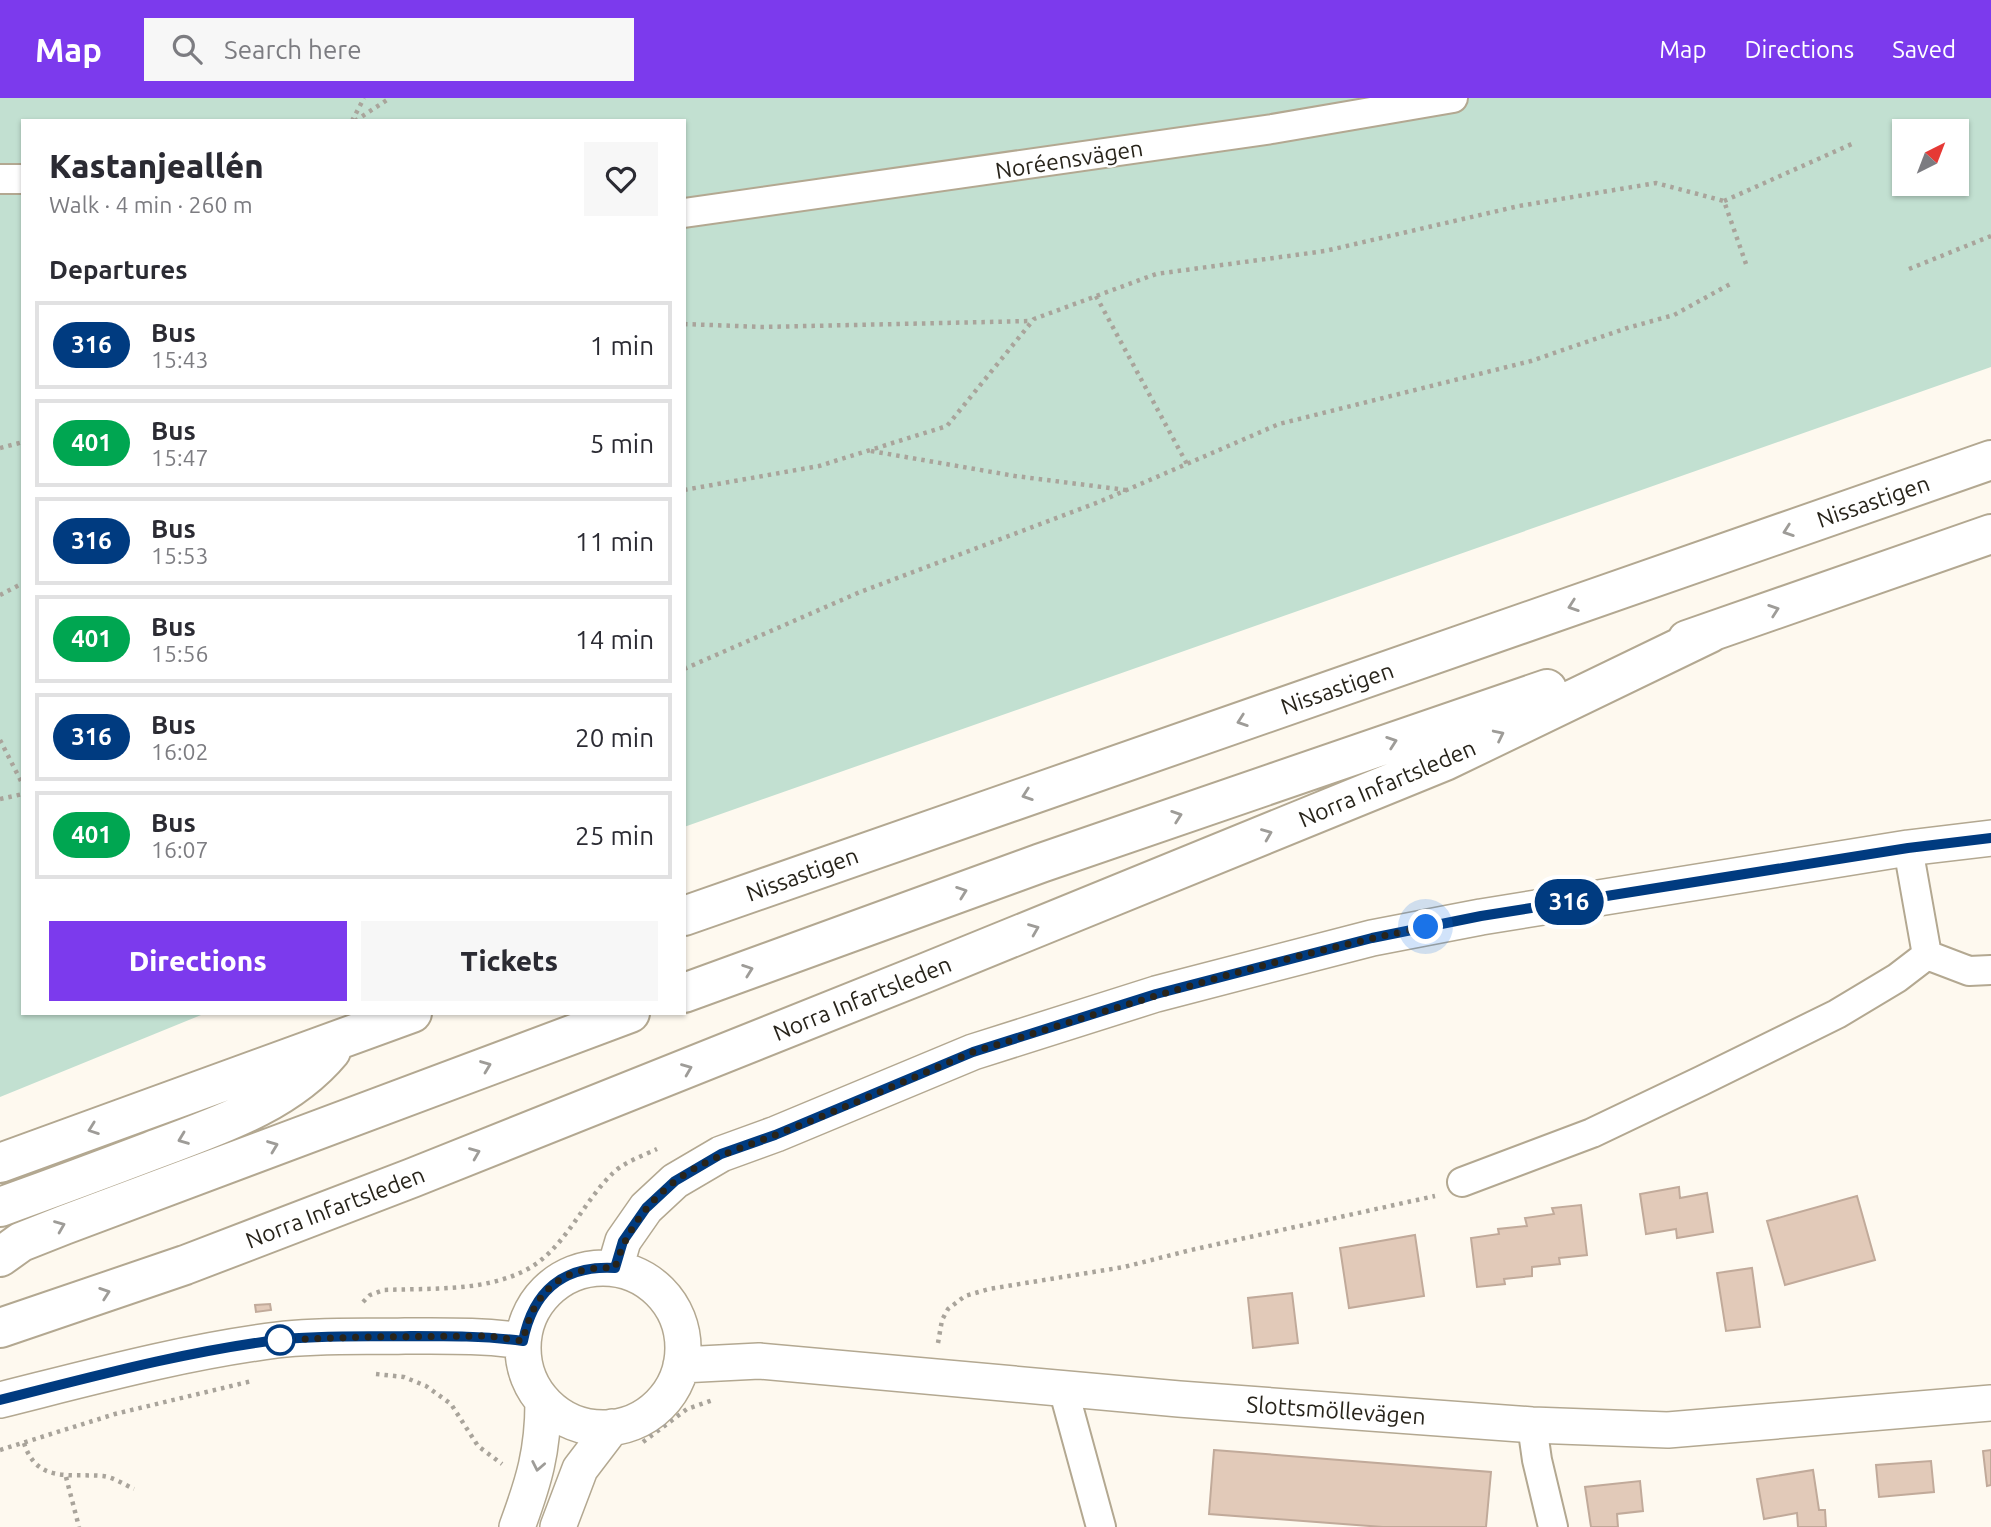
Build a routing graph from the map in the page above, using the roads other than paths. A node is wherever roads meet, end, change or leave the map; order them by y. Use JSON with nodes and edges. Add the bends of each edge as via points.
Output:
{"nodes":[{"id":1,"x":1453,"y":98,"type":"edge"},
{"id":2,"x":0,"y":179,"type":"edge"},
{"id":3,"x":21,"y":179,"type":"edge"},
{"id":4,"x":686,"y":213,"type":"edge"},
{"id":5,"x":1991,"y":460,"type":"edge"},
{"id":6,"x":1991,"y":534,"type":"edge"},
{"id":7,"x":1710,"y":632,"type":"junction"},
{"id":8,"x":1991,"y":838,"type":"edge"},
{"id":9,"x":1908,"y":848,"type":"junction"},
{"id":10,"x":686,"y":915,"type":"edge"},
{"id":11,"x":1927,"y":955,"type":"junction"},
{"id":12,"x":1991,"y":970,"type":"edge"},
{"id":13,"x":686,"y":992,"type":"edge"},
{"id":14,"x":406,"y":1015,"type":"edge"},
{"id":15,"x":625,"y":1015,"type":"edge"},
{"id":16,"x":341,"y":1038,"type":"junction"},
{"id":17,"x":0,"y":1163,"type":"edge"},
{"id":18,"x":1462,"y":1182,"type":"road end"},
{"id":19,"x":0,"y":1207,"type":"edge"},
{"id":20,"x":0,"y":1257,"type":"edge"},
{"id":21,"x":615,"y":1268,"type":"junction"},
{"id":22,"x":0,"y":1328,"type":"edge"},
{"id":23,"x":523,"y":1341,"type":"junction"},
{"id":24,"x":681,"y":1365,"type":"junction"},
{"id":25,"x":1063,"y":1388,"type":"junction"},
{"id":26,"x":0,"y":1400,"type":"edge"},
{"id":27,"x":543,"y":1402,"type":"junction"},
{"id":28,"x":1991,"y":1404,"type":"edge"},
{"id":29,"x":1532,"y":1425,"type":"junction"},
{"id":30,"x":612,"y":1427,"type":"junction"},
{"id":31,"x":517,"y":1527,"type":"edge"},
{"id":32,"x":558,"y":1527,"type":"edge"},
{"id":33,"x":1101,"y":1527,"type":"edge"},
{"id":34,"x":1553,"y":1527,"type":"edge"}],
"edges":[{"from":1,"to":4,"type":"street","name":"Noréensvägen","via":[[1176,143]]},
{"from":2,"to":3,"type":"street"},
{"from":5,"to":10,"type":"highway","name":"Nissastigen","one_way":true},
{"from":7,"to":6,"type":"highway","one_way":true},
{"from":13,"to":7,"type":"highway","one_way":true,"via":[[1041,863]]},
{"from":22,"to":7,"type":"highway","name":"Norra Infartsleden","one_way":true,"via":[[236,1246],[925,974],[1445,761]]},
{"from":8,"to":9,"type":"street"},
{"from":9,"to":11,"type":"street"},
{"from":9,"to":21,"type":"street","via":[[1481,916],[1372,938],[1156,994],[973,1052],[721,1154],[675,1181],[646,1208],[623,1241]]},
{"from":11,"to":12,"type":"street","via":[[1969,971]]},
{"from":11,"to":18,"type":"street","via":[[1838,1014],[1701,1081],[1592,1133]]},
{"from":14,"to":16,"type":"highway"},
{"from":20,"to":15,"type":"highway","one_way":true,"via":[[21,1242],[64,1225]]},
{"from":16,"to":17,"type":"highway","one_way":true},
{"from":16,"to":19,"type":"highway","one_way":true,"via":[[319,1066],[240,1116]]},
{"from":21,"to":23,"type":"street","via":[[577,1272],[546,1290],[526,1322]]},
{"from":21,"to":24,"type":"street","via":[[649,1282],[674,1310],[683,1346]]},
{"from":23,"to":26,"type":"street","via":[[489,1336],[279,1340],[202,1351]]},
{"from":23,"to":27,"type":"street","via":[[527,1373]]},
{"from":24,"to":25,"type":"street","name":"Slottsmöllevägen","via":[[759,1361]]},
{"from":24,"to":30,"type":"street","via":[[674,1384],[656,1407],[631,1423]]},
{"from":25,"to":29,"type":"street","name":"Slottsmöllevägen"},
{"from":25,"to":33,"type":"street"},
{"from":27,"to":30,"type":"street","via":[[575,1423]]},
{"from":27,"to":31,"type":"street","one_way":true,"via":[[543,1438],[535,1479]]},
{"from":28,"to":29,"type":"street","name":"Slottsmöllevägen","via":[[1668,1430]]},
{"from":29,"to":34,"type":"street"},
{"from":30,"to":32,"type":"street","via":[[580,1469]]}]}
